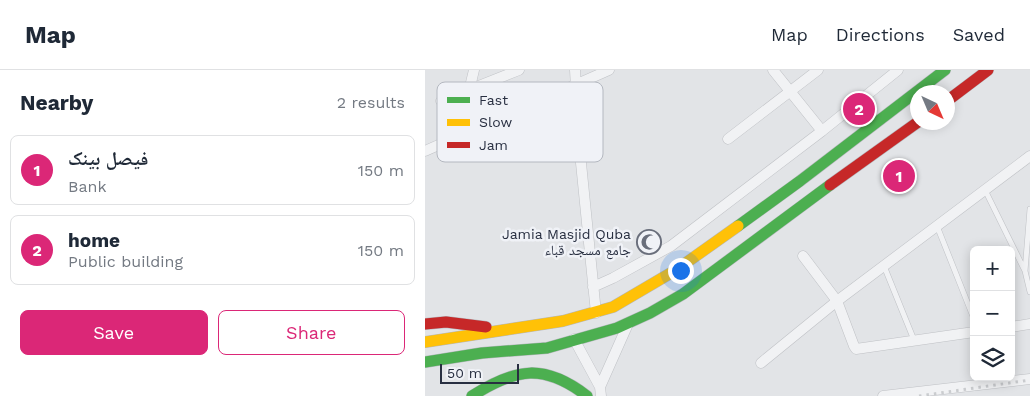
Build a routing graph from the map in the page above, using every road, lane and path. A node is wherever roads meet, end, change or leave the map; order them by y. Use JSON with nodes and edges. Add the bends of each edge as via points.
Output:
{"nodes":[{"id":1,"x":519,"y":70,"type":"edge"},
{"id":2,"x":609,"y":70,"type":"edge"},
{"id":3,"x":773,"y":70,"type":"edge"},
{"id":4,"x":818,"y":70,"type":"edge"},
{"id":5,"x":897,"y":70,"type":"edge"},
{"id":6,"x":945,"y":70,"type":"edge"},
{"id":7,"x":988,"y":70,"type":"edge"},
{"id":8,"x":490,"y":82,"type":"edge"},
{"id":9,"x":581,"y":82,"type":"edge"},
{"id":10,"x":790,"y":91,"type":"junction"},
{"id":11,"x":955,"y":95,"type":"edge"},
{"id":12,"x":910,"y":128,"type":"edge"},
{"id":13,"x":822,"y":131,"type":"junction"},
{"id":14,"x":729,"y":139,"type":"dead end"},
{"id":15,"x":437,"y":146,"type":"edge"},
{"id":16,"x":425,"y":151,"type":"edge"},
{"id":17,"x":1030,"y":156,"type":"edge"},
{"id":18,"x":581,"y":162,"type":"edge"},
{"id":19,"x":985,"y":190,"type":"junction"},
{"id":20,"x":1030,"y":209,"type":"edge"},
{"id":21,"x":937,"y":226,"type":"junction"},
{"id":22,"x":803,"y":256,"type":"dead end"},
{"id":23,"x":884,"y":266,"type":"junction"},
{"id":24,"x":1025,"y":271,"type":"junction"},
{"id":25,"x":593,"y":287,"type":"junction"},
{"id":26,"x":1030,"y":292,"type":"edge"},
{"id":27,"x":837,"y":301,"type":"junction"},
{"id":28,"x":970,"y":308,"type":"edge"},
{"id":29,"x":596,"y":313,"type":"junction"},
{"id":30,"x":629,"y":323,"type":"junction"},
{"id":31,"x":425,"y":324,"type":"edge"},
{"id":32,"x":1030,"y":324,"type":"edge"},
{"id":33,"x":1015,"y":326,"type":"edge"},
{"id":34,"x":509,"y":330,"type":"junction"},
{"id":35,"x":970,"y":333,"type":"edge"},
{"id":36,"x":598,"y":334,"type":"junction"},
{"id":37,"x":574,"y":339,"type":"junction"},
{"id":38,"x":915,"y":341,"type":"junction"},
{"id":39,"x":425,"y":342,"type":"edge"},
{"id":40,"x":547,"y":348,"type":"junction"},
{"id":41,"x":425,"y":362,"type":"edge"},
{"id":42,"x":761,"y":363,"type":"dead end"},
{"id":43,"x":507,"y":376,"type":"junction"},
{"id":44,"x":1030,"y":379,"type":"edge"},
{"id":45,"x":601,"y":392,"type":"edge"},
{"id":46,"x":473,"y":396,"type":"edge"},
{"id":47,"x":587,"y":396,"type":"edge"},
{"id":48,"x":883,"y":396,"type":"edge"}],
"edges":[{"from":1,"to":8,"type":"street"},
{"from":2,"to":9,"type":"street"},
{"from":3,"to":10,"type":"street"},
{"from":4,"to":10,"type":"street"},
{"from":5,"to":13,"type":"street"},
{"from":6,"to":29,"type":"highway","via":[[676,270],[613,308]]},
{"from":7,"to":11,"type":"highway"},
{"from":10,"to":13,"type":"street"},
{"from":10,"to":14,"type":"street"},
{"from":12,"to":30,"type":"highway","via":[[683,294]]},
{"from":13,"to":25,"type":"street","via":[[671,246]]},
{"from":15,"to":16,"type":"street"},
{"from":17,"to":19,"type":"street"},
{"from":18,"to":25,"type":"street"},
{"from":19,"to":21,"type":"street"},
{"from":19,"to":24,"type":"lane"},
{"from":20,"to":24,"type":"lane"},
{"from":21,"to":23,"type":"street"},
{"from":21,"to":28,"type":"lane"},
{"from":22,"to":27,"type":"street"},
{"from":23,"to":27,"type":"street"},
{"from":23,"to":38,"type":"lane"},
{"from":24,"to":26,"type":"lane"},
{"from":25,"to":29,"type":"street"},
{"from":27,"to":38,"type":"street","via":[[856,349]]},
{"from":27,"to":42,"type":"street"},
{"from":29,"to":34,"type":"highway"},
{"from":29,"to":36,"type":"highway"},
{"from":30,"to":36,"type":"highway"},
{"from":30,"to":45,"type":"street"},
{"from":31,"to":34,"type":"highway","via":[[446,322]]},
{"from":32,"to":33,"type":"street"},
{"from":34,"to":39,"type":"highway"},
{"from":35,"to":38,"type":"street"},
{"from":36,"to":37,"type":"highway"},
{"from":37,"to":40,"type":"highway"},
{"from":37,"to":45,"type":"street"},
{"from":40,"to":41,"type":"highway"},
{"from":40,"to":43,"type":"highway"},
{"from":43,"to":46,"type":"highway"},
{"from":43,"to":47,"type":"highway","via":[[532,371],[557,377],[574,384]]},
{"from":44,"to":48,"type":"street"}]}
